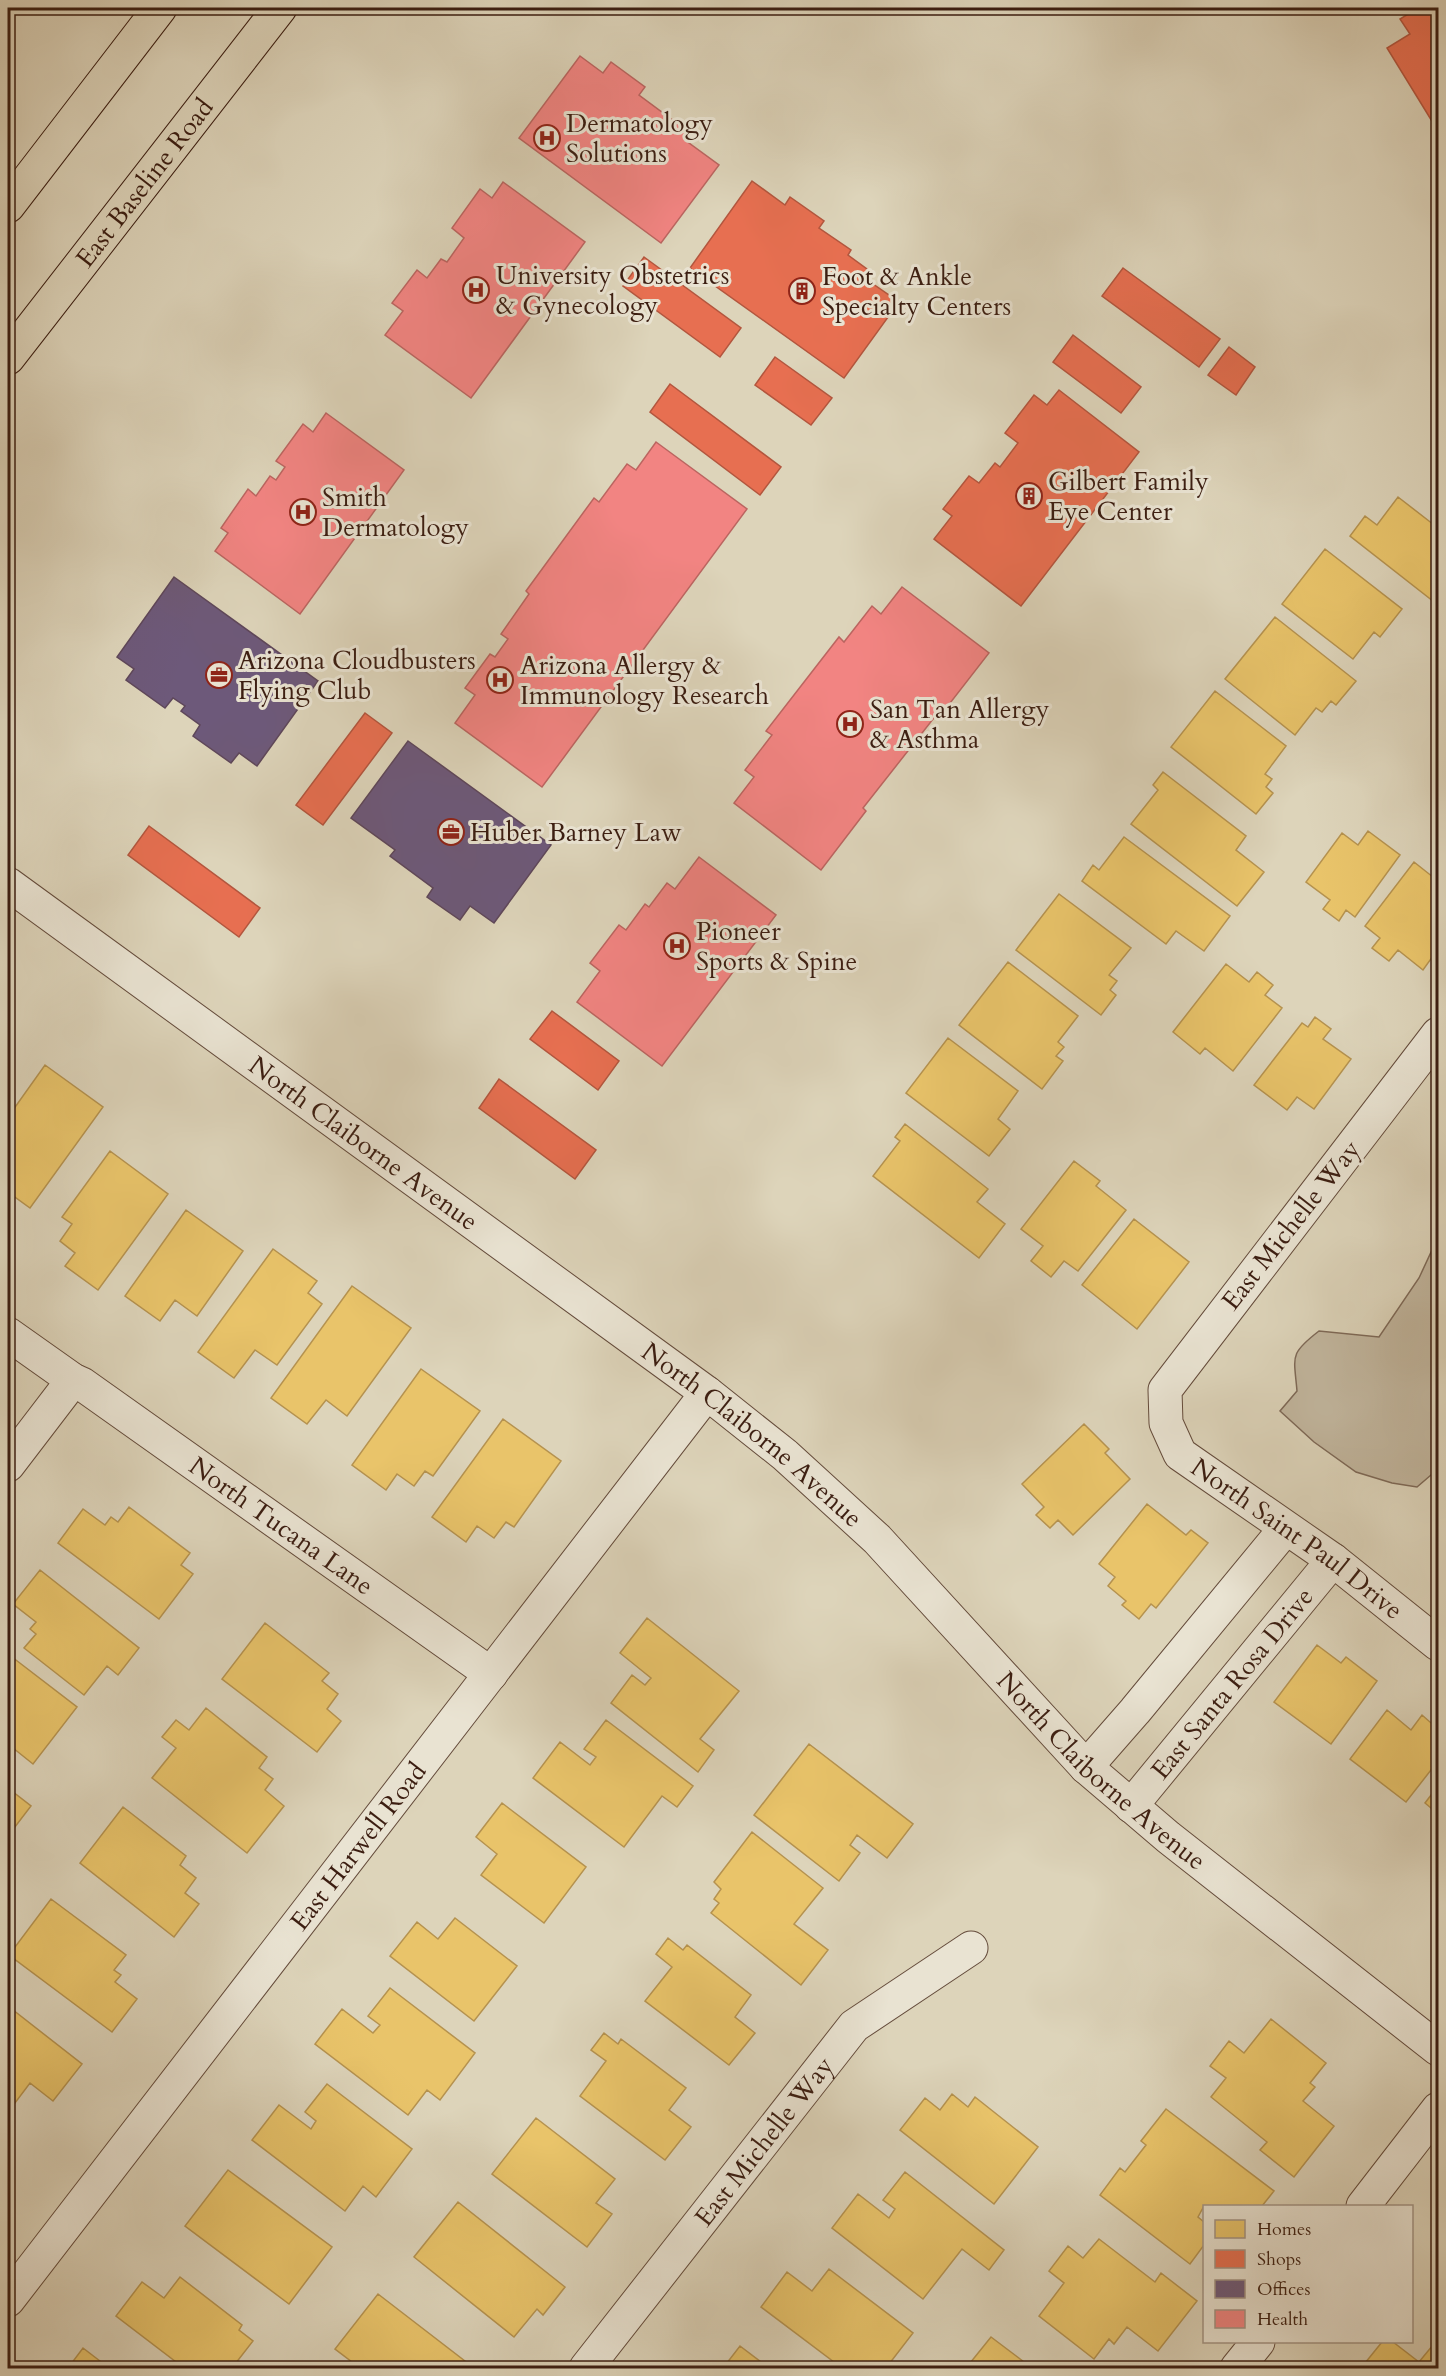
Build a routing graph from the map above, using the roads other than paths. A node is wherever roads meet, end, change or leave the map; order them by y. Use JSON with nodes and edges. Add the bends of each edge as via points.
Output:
{"nodes":[{"id":1,"x":160,"y":8,"type":"edge"},
{"id":2,"x":280,"y":8,"type":"edge"},
{"id":3,"x":8,"y":206,"type":"edge"},
{"id":4,"x":8,"y":358,"type":"edge"},
{"id":5,"x":8,"y":884,"type":"edge"},
{"id":6,"x":1438,"y":1034,"type":"edge"},
{"id":7,"x":8,"y":1334,"type":"edge"},
{"id":8,"x":73,"y":1380,"type":"junction"},
{"id":9,"x":707,"y":1393,"type":"junction"},
{"id":10,"x":1166,"y":1423,"type":"joint"},
{"id":11,"x":8,"y":1465,"type":"edge"},
{"id":12,"x":1286,"y":1529,"type":"junction"},
{"id":13,"x":1332,"y":1560,"type":"junction"},
{"id":14,"x":1438,"y":1644,"type":"edge"},
{"id":15,"x":491,"y":1674,"type":"junction"},
{"id":16,"x":1086,"y":1767,"type":"junction"},
{"id":17,"x":1131,"y":1806,"type":"junction"},
{"id":18,"x":971,"y":1948,"type":"dead end"},
{"id":19,"x":1438,"y":2049,"type":"edge"},
{"id":20,"x":1438,"y":2109,"type":"edge"},
{"id":21,"x":1364,"y":2205,"type":"edge"},
{"id":22,"x":8,"y":2300,"type":"edge"},
{"id":23,"x":1257,"y":2343,"type":"edge"},
{"id":24,"x":586,"y":2368,"type":"edge"},
{"id":25,"x":1237,"y":2368,"type":"edge"}],
"edges":[{"from":1,"to":3,"type":"main road"},
{"from":2,"to":4,"type":"main road","name":"East Baseline Road"},
{"from":5,"to":9,"type":"street","name":"North Claiborne Avenue"},
{"from":6,"to":10,"type":"street","name":"East Michelle Way","via":[[1165,1390]]},
{"from":7,"to":8,"type":"street","name":"North Tucana Lane"},
{"from":8,"to":11,"type":"street"},
{"from":8,"to":15,"type":"street","name":"North Tucana Lane"},
{"from":9,"to":15,"type":"street","name":"East Harwell Road"},
{"from":9,"to":16,"type":"street","name":"North Claiborne Avenue","via":[[785,1455],[877,1539]]},
{"from":10,"to":12,"type":"street","name":"North Saint Paul Drive","via":[[1180,1454]]},
{"from":12,"to":13,"type":"street","name":"North Saint Paul Drive"},
{"from":12,"to":16,"type":"street"},
{"from":13,"to":14,"type":"street","name":"North Saint Paul Drive"},
{"from":13,"to":17,"type":"street","name":"East Santa Rosa Drive"},
{"from":15,"to":22,"type":"street","name":"East Harwell Road"},
{"from":16,"to":17,"type":"street","name":"North Claiborne Avenue"},
{"from":17,"to":19,"type":"street","name":"North Claiborne Avenue"},
{"from":18,"to":24,"type":"street","name":"East Michelle Way","via":[[854,2026]]},
{"from":20,"to":21,"type":"street"},
{"from":23,"to":25,"type":"street"}]}
